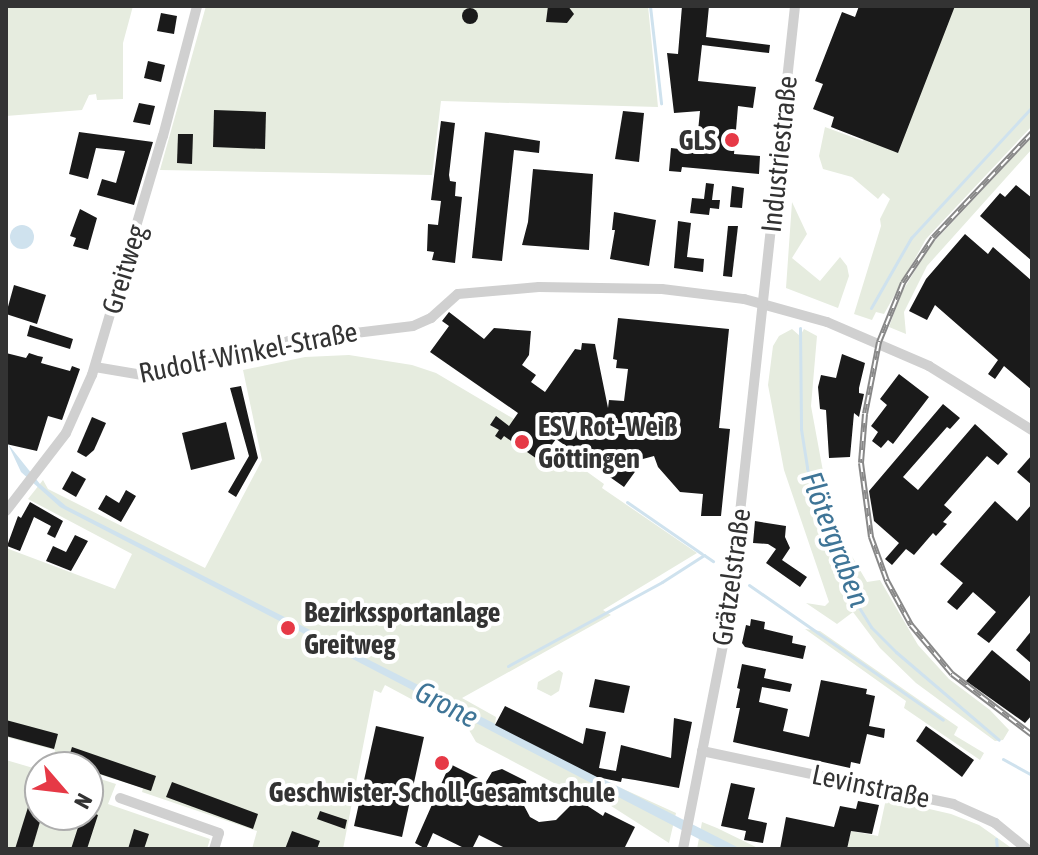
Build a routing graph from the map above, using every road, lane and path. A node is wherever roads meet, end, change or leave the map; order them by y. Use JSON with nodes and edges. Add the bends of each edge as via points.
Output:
{"nodes":[{"id":1,"x":197,"y":6,"type":"edge"},
{"id":2,"x":795,"y":6,"type":"edge"},
{"id":3,"x":763,"y":303,"type":"junction"},
{"id":4,"x":95,"y":367,"type":"junction"},
{"id":5,"x":1032,"y":430,"type":"edge"},
{"id":6,"x":6,"y":511,"type":"edge"},
{"id":7,"x":702,"y":751,"type":"junction"},
{"id":8,"x":120,"y":798,"type":"dead end"},
{"id":9,"x":684,"y":843,"type":"edge"},
{"id":10,"x":214,"y":849,"type":"edge"},
{"id":11,"x":1027,"y":849,"type":"edge"}],
"edges":[{"from":1,"to":4,"type":"street","name":"Greitweg"},
{"from":2,"to":3,"type":"street","name":"Industriestraße"},
{"from":3,"to":4,"type":"street","name":"Rudolf-Winkel-Straße","via":[[596,286],[458,294],[413,326],[289,341],[148,376]]},
{"from":3,"to":5,"type":"street","name":"Rudolf-Winkel-Straße","via":[[889,347],[974,391]]},
{"from":3,"to":7,"type":"street","name":"Grätzelstraße","via":[[729,614]]},
{"from":4,"to":6,"type":"street","name":"Greitweg","via":[[66,433]]},
{"from":7,"to":9,"type":"street","name":"Grätzelstraße"},
{"from":7,"to":11,"type":"street","name":"Levinstraße","via":[[953,804],[995,823]]},
{"from":8,"to":10,"type":"street","via":[[219,833]]}]}
